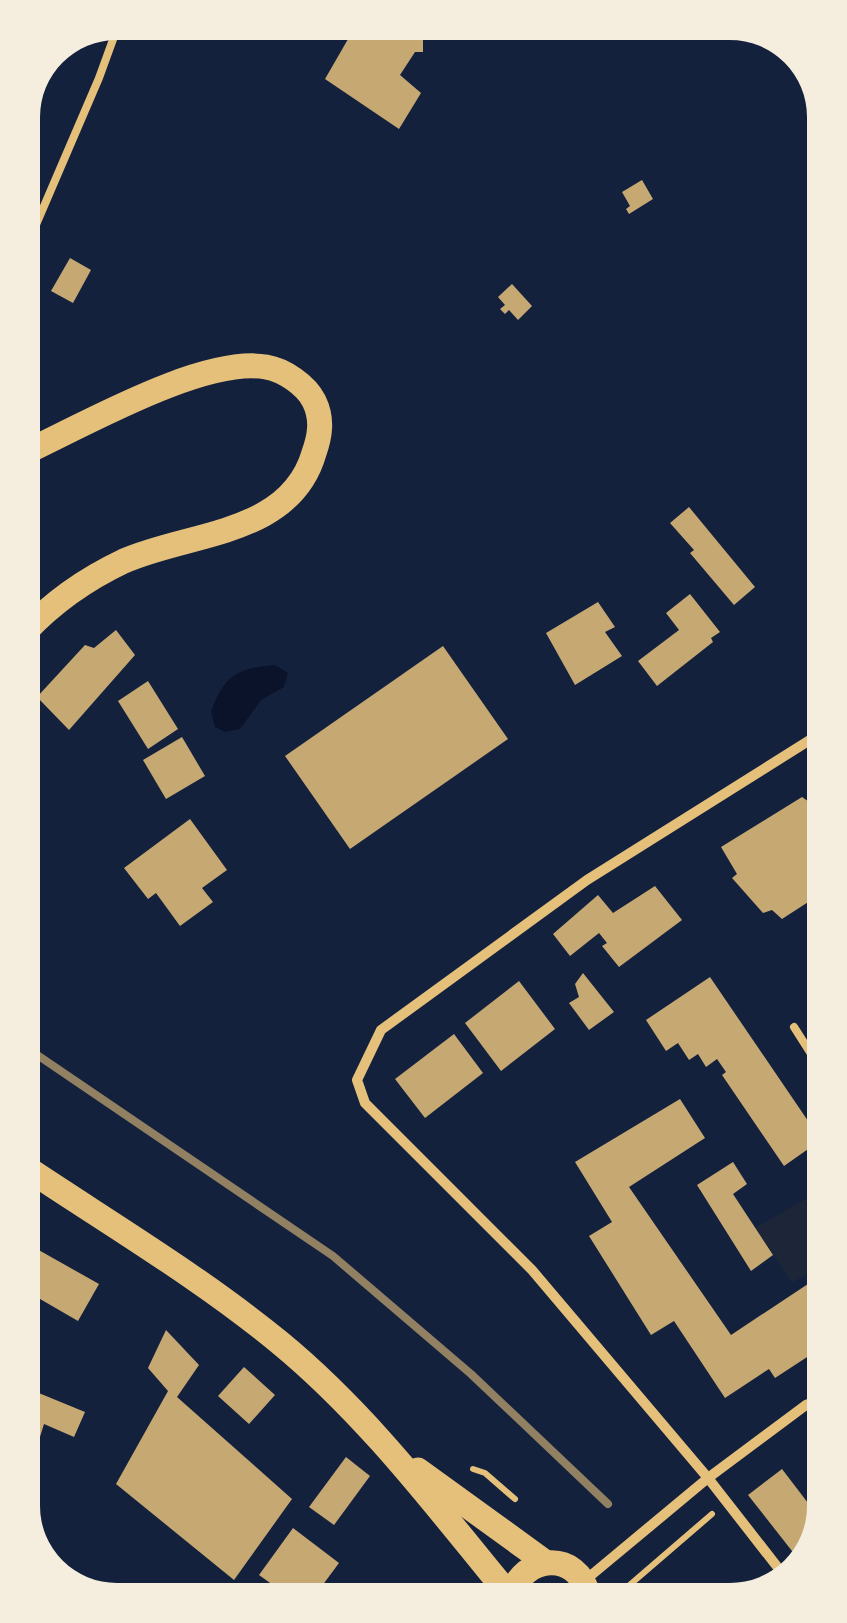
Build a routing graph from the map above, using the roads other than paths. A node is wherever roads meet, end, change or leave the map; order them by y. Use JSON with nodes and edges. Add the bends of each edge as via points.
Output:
{"nodes":[{"id":1,"x":112,"y":40,"type":"edge"},
{"id":2,"x":40,"y":216,"type":"edge"},
{"id":3,"x":40,"y":446,"type":"edge"},
{"id":4,"x":40,"y":616,"type":"edge"},
{"id":5,"x":807,"y":743,"type":"edge"},
{"id":6,"x":794,"y":1027,"type":"dead end"},
{"id":7,"x":807,"y":1047,"type":"edge"},
{"id":8,"x":40,"y":1177,"type":"edge"},
{"id":9,"x":807,"y":1405,"type":"edge"},
{"id":10,"x":382,"y":1443,"type":"junction"},
{"id":11,"x":708,"y":1478,"type":"junction"},
{"id":12,"x":545,"y":1562,"type":"junction"},
{"id":13,"x":777,"y":1567,"type":"edge"},
{"id":14,"x":500,"y":1583,"type":"edge"},
{"id":15,"x":518,"y":1583,"type":"edge"},
{"id":16,"x":581,"y":1583,"type":"edge"},
{"id":17,"x":592,"y":1583,"type":"edge"}],
"edges":[{"from":1,"to":2,"type":"lane"},
{"from":3,"to":4,"type":"main road","via":[[190,376],[248,364],[274,368],[297,382],[315,402],[321,431],[311,466],[288,498],[238,528],[125,560]]},
{"from":5,"to":11,"type":"street","via":[[587,880],[382,1030],[358,1080],[365,1103],[532,1270]]},
{"from":6,"to":7,"type":"lane"},
{"from":8,"to":10,"type":"main road","via":[[280,1343]]},
{"from":9,"to":11,"type":"street"},
{"from":10,"to":12,"type":"main road"},
{"from":10,"to":14,"type":"main road"},
{"from":11,"to":13,"type":"street"},
{"from":11,"to":17,"type":"street"},
{"from":12,"to":15,"type":"main road"},
{"from":12,"to":16,"type":"main road","via":[[570,1568]]}]}
